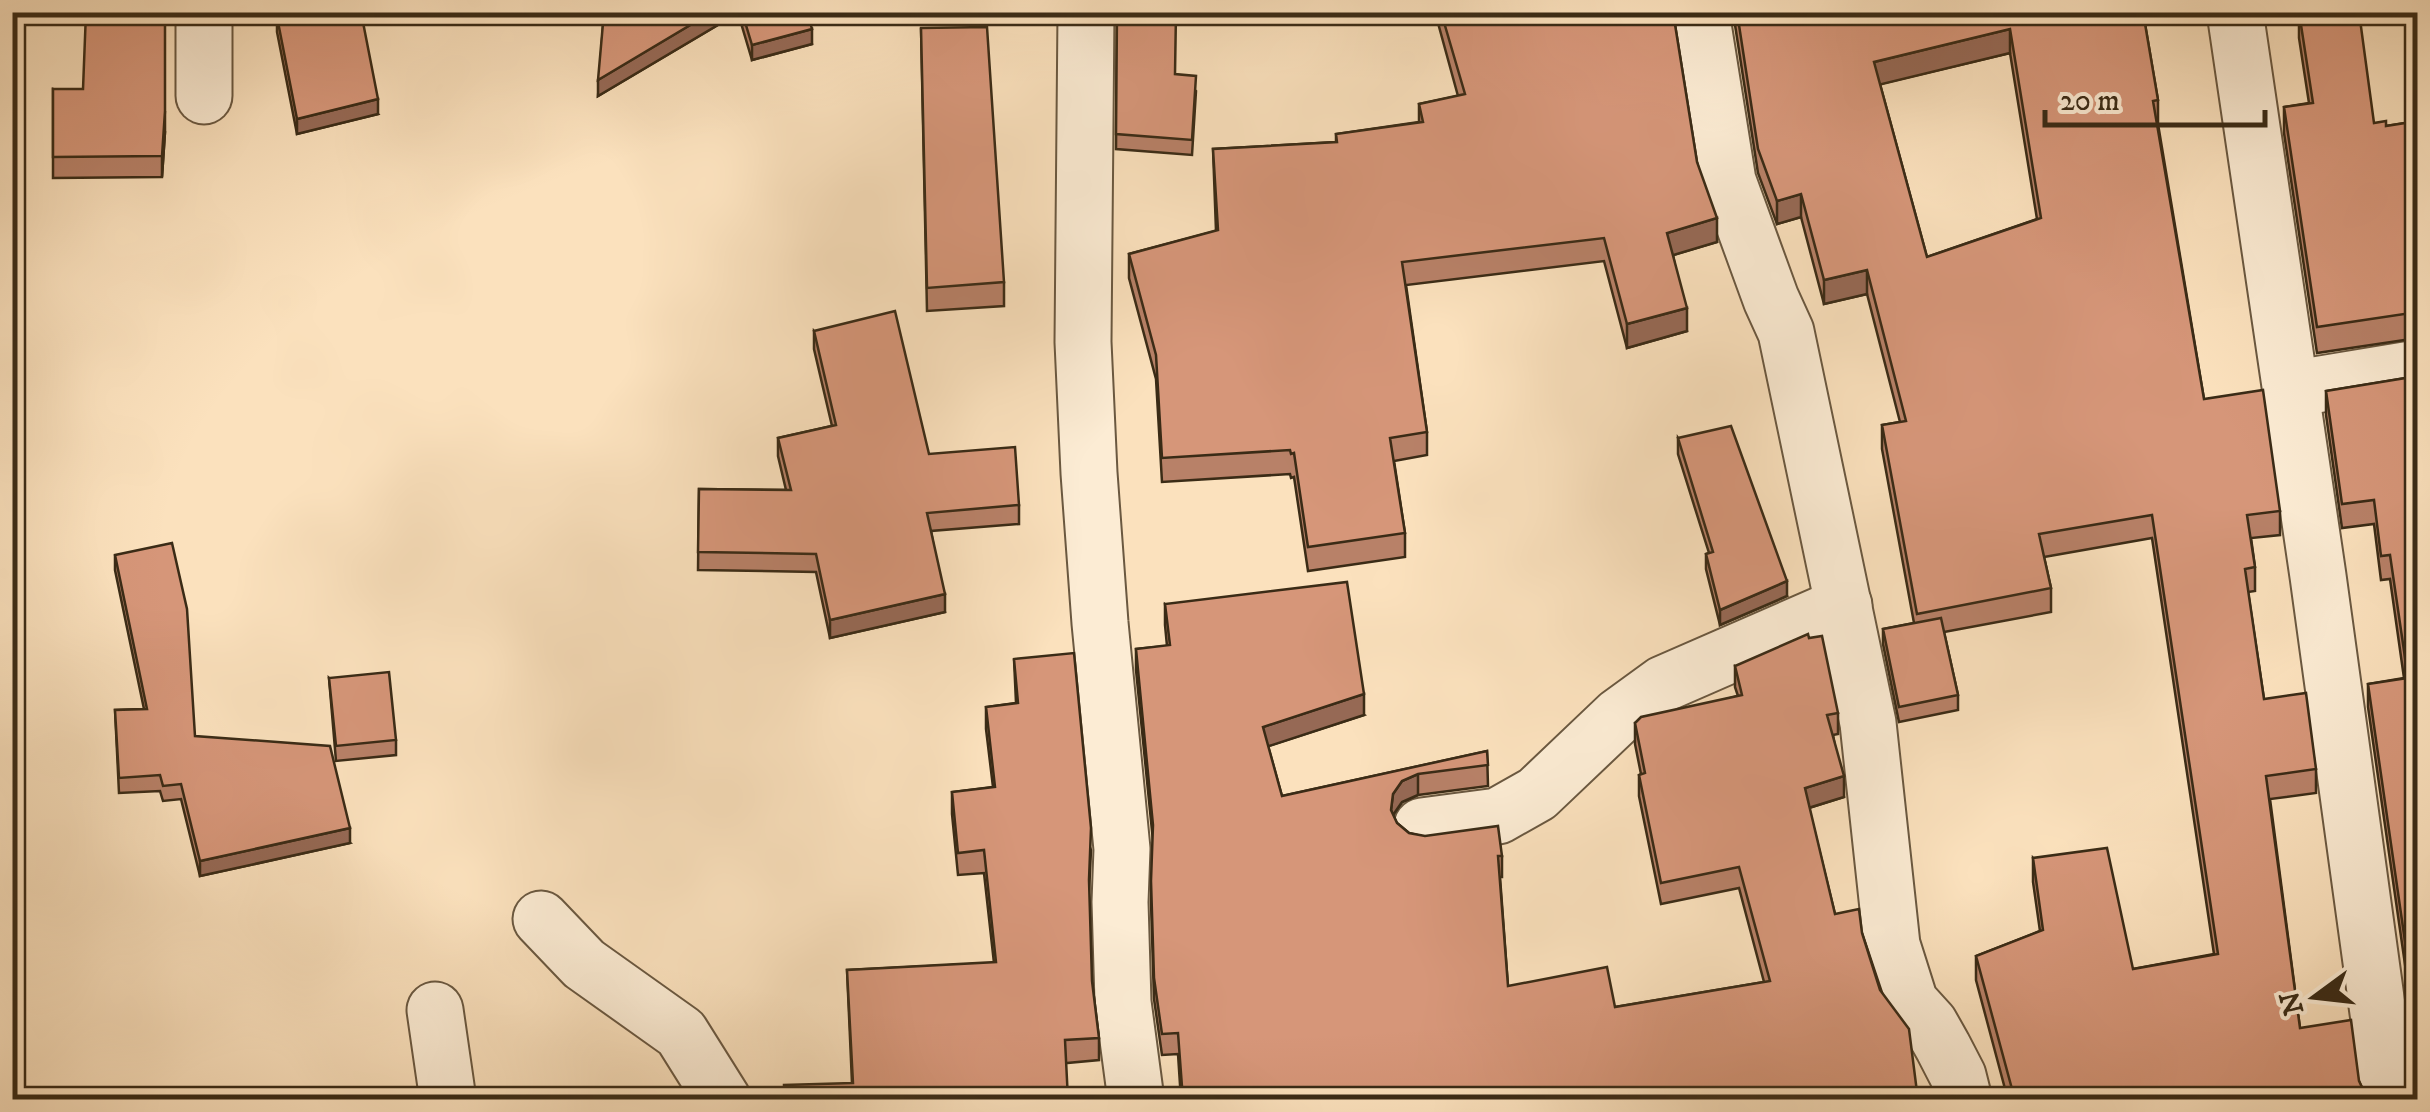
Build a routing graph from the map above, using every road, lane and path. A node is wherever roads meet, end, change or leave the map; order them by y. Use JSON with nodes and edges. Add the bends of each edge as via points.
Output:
{"nodes":[{"id":1,"x":204,"y":12,"type":"edge"},
{"id":2,"x":1086,"y":12,"type":"edge"},
{"id":3,"x":1702,"y":12,"type":"edge"},
{"id":4,"x":2235,"y":12,"type":"edge"},
{"id":5,"x":204,"y":96,"type":"dead end"},
{"id":6,"x":2418,"y":368,"type":"edge"},
{"id":7,"x":2291,"y":389,"type":"junction"},
{"id":8,"x":1844,"y":604,"type":"junction"},
{"id":9,"x":1422,"y":826,"type":"dead end"},
{"id":10,"x":541,"y":920,"type":"dead end"},
{"id":11,"x":436,"y":1010,"type":"dead end"},
{"id":12,"x":448,"y":1100,"type":"edge"},
{"id":13,"x":722,"y":1100,"type":"edge"},
{"id":14,"x":1136,"y":1100,"type":"edge"},
{"id":15,"x":1964,"y":1100,"type":"edge"},
{"id":16,"x":2390,"y":1100,"type":"edge"}],
"edges":[{"from":1,"to":5,"type":"street"},
{"from":2,"to":14,"type":"street","via":[[1088,473],[1122,849],[1123,1002]]},
{"from":3,"to":8,"type":"street","via":[[1728,181],[1786,332]]},
{"from":4,"to":7,"type":"street"},
{"from":6,"to":7,"type":"street"},
{"from":7,"to":16,"type":"street"},
{"from":8,"to":9,"type":"street","via":[[1663,684],[1537,794],[1498,816]]},
{"from":8,"to":15,"type":"street","via":[[1868,723],[1892,945],[1910,1002],[1944,1047]]},
{"from":10,"to":13,"type":"street","via":[[584,964],[681,1033]]},
{"from":11,"to":12,"type":"street"}]}
